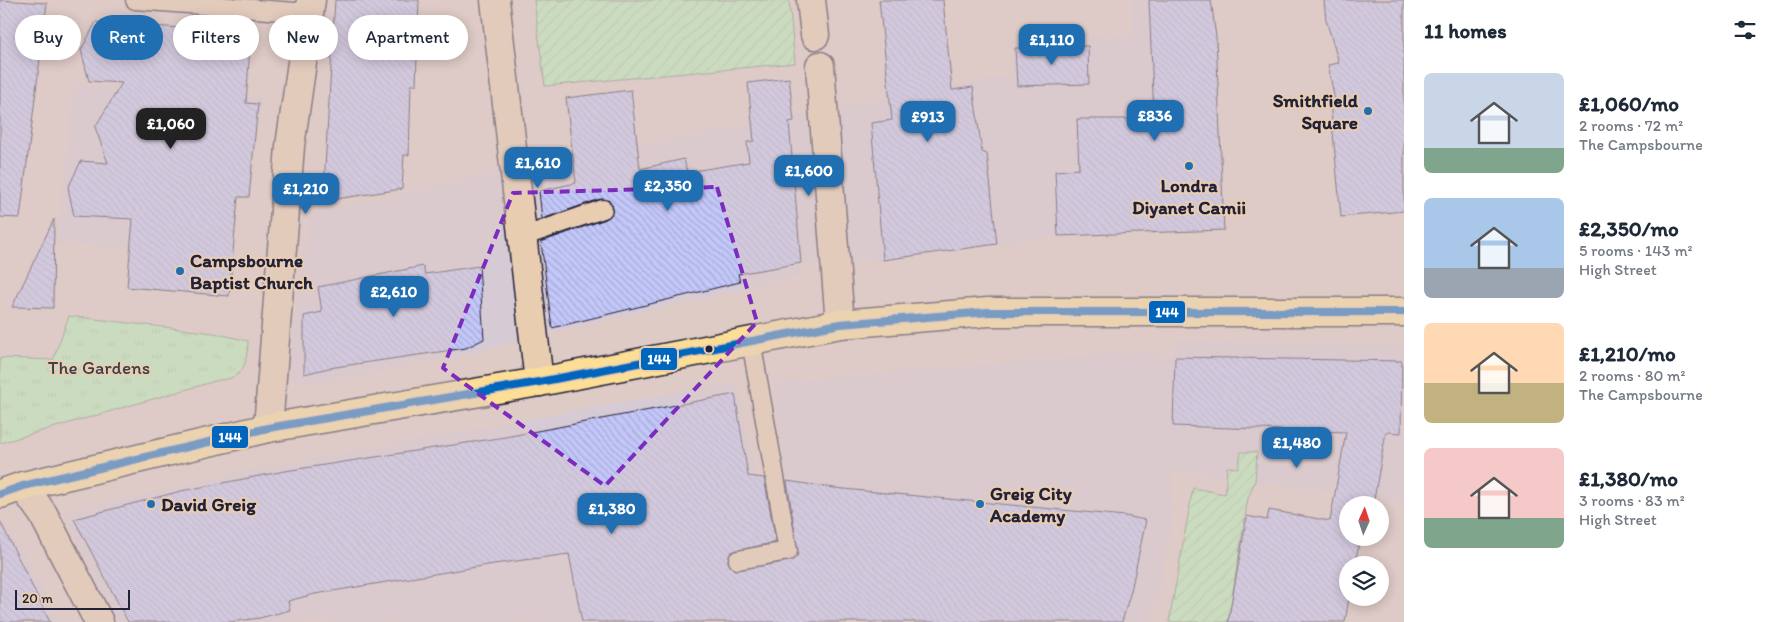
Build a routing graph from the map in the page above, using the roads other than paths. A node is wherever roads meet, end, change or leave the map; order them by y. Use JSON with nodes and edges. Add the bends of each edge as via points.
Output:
{"nodes":[{"id":1,"x":135,"y":0,"type":"edge"},
{"id":2,"x":494,"y":0,"type":"edge"},
{"id":3,"x":811,"y":0,"type":"edge"},
{"id":4,"x":310,"y":7,"type":"edge"},
{"id":5,"x":816,"y":35,"type":"dead end"},
{"id":6,"x":820,"y":66,"type":"dead end"},
{"id":7,"x":603,"y":209,"type":"dead end"},
{"id":8,"x":522,"y":237,"type":"junction"},
{"id":9,"x":1404,"y":312,"type":"edge"},
{"id":10,"x":840,"y":324,"type":"junction"},
{"id":11,"x":751,"y":341,"type":"junction"},
{"id":12,"x":539,"y":382,"type":"junction"},
{"id":13,"x":268,"y":428,"type":"junction"},
{"id":14,"x":11,"y":490,"type":"edge"},
{"id":15,"x":738,"y":560,"type":"dead end"},
{"id":16,"x":99,"y":622,"type":"edge"}],
"edges":[{"from":1,"to":4,"type":"lane"},
{"from":2,"to":8,"type":"street"},
{"from":3,"to":5,"type":"street"},
{"from":4,"to":13,"type":"street","via":[[290,146]]},
{"from":6,"to":10,"type":"street"},
{"from":7,"to":8,"type":"lane"},
{"from":8,"to":12,"type":"street"},
{"from":9,"to":10,"type":"main road","via":[[988,312]]},
{"from":10,"to":11,"type":"main road"},
{"from":11,"to":12,"type":"main road"},
{"from":11,"to":15,"type":"lane","via":[[788,552]]},
{"from":12,"to":13,"type":"main road"},
{"from":13,"to":14,"type":"main road"},
{"from":14,"to":16,"type":"street","via":[[43,514]]}]}
